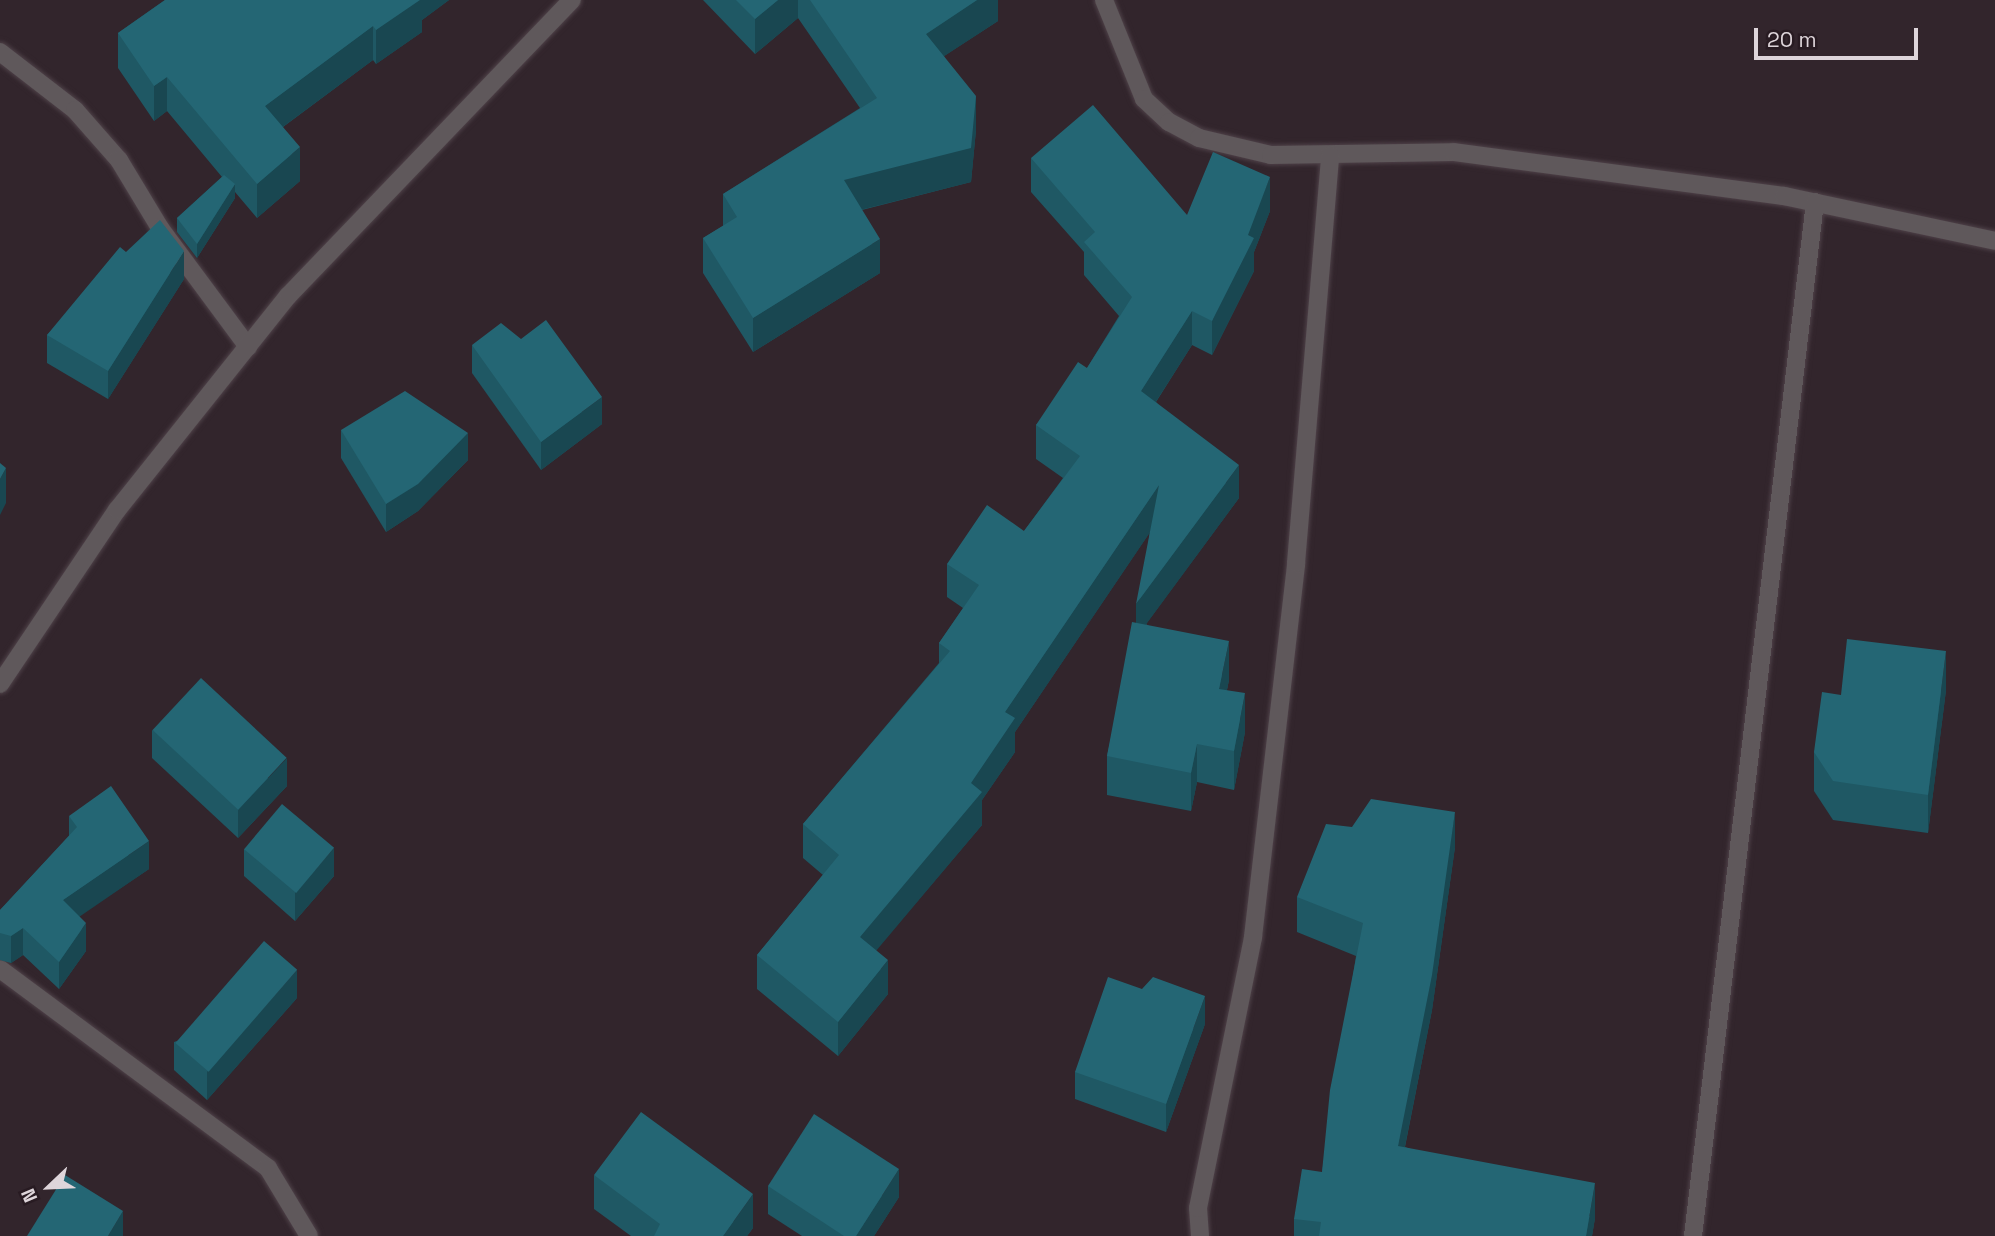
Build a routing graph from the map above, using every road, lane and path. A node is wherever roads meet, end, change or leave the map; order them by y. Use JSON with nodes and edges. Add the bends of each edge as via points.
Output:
{"nodes":[{"id":1,"x":572,"y":0,"type":"edge"},
{"id":2,"x":1104,"y":0,"type":"edge"},
{"id":3,"x":0,"y":52,"type":"edge"},
{"id":4,"x":1330,"y":155,"type":"junction"},
{"id":5,"x":1815,"y":202,"type":"junction"},
{"id":6,"x":1995,"y":241,"type":"edge"},
{"id":7,"x":248,"y":347,"type":"junction"},
{"id":8,"x":0,"y":684,"type":"edge"},
{"id":9,"x":0,"y":969,"type":"edge"},
{"id":10,"x":309,"y":1236,"type":"edge"},
{"id":11,"x":1200,"y":1236,"type":"edge"},
{"id":12,"x":1693,"y":1236,"type":"edge"}],
"edges":[{"from":1,"to":7,"type":"street","via":[[288,296]]},
{"from":2,"to":4,"type":"street","via":[[1144,99],[1169,122],[1199,138],[1271,155]]},
{"from":3,"to":7,"type":"street","via":[[75,110],[119,160],[160,228]]},
{"from":4,"to":5,"type":"street","via":[[1454,152]]},
{"from":4,"to":11,"type":"street","via":[[1296,563],[1253,937],[1198,1208]]},
{"from":5,"to":6,"type":"street"},
{"from":5,"to":12,"type":"street"},
{"from":7,"to":8,"type":"street","via":[[117,510]]},
{"from":9,"to":10,"type":"street","via":[[268,1168]]}]}
